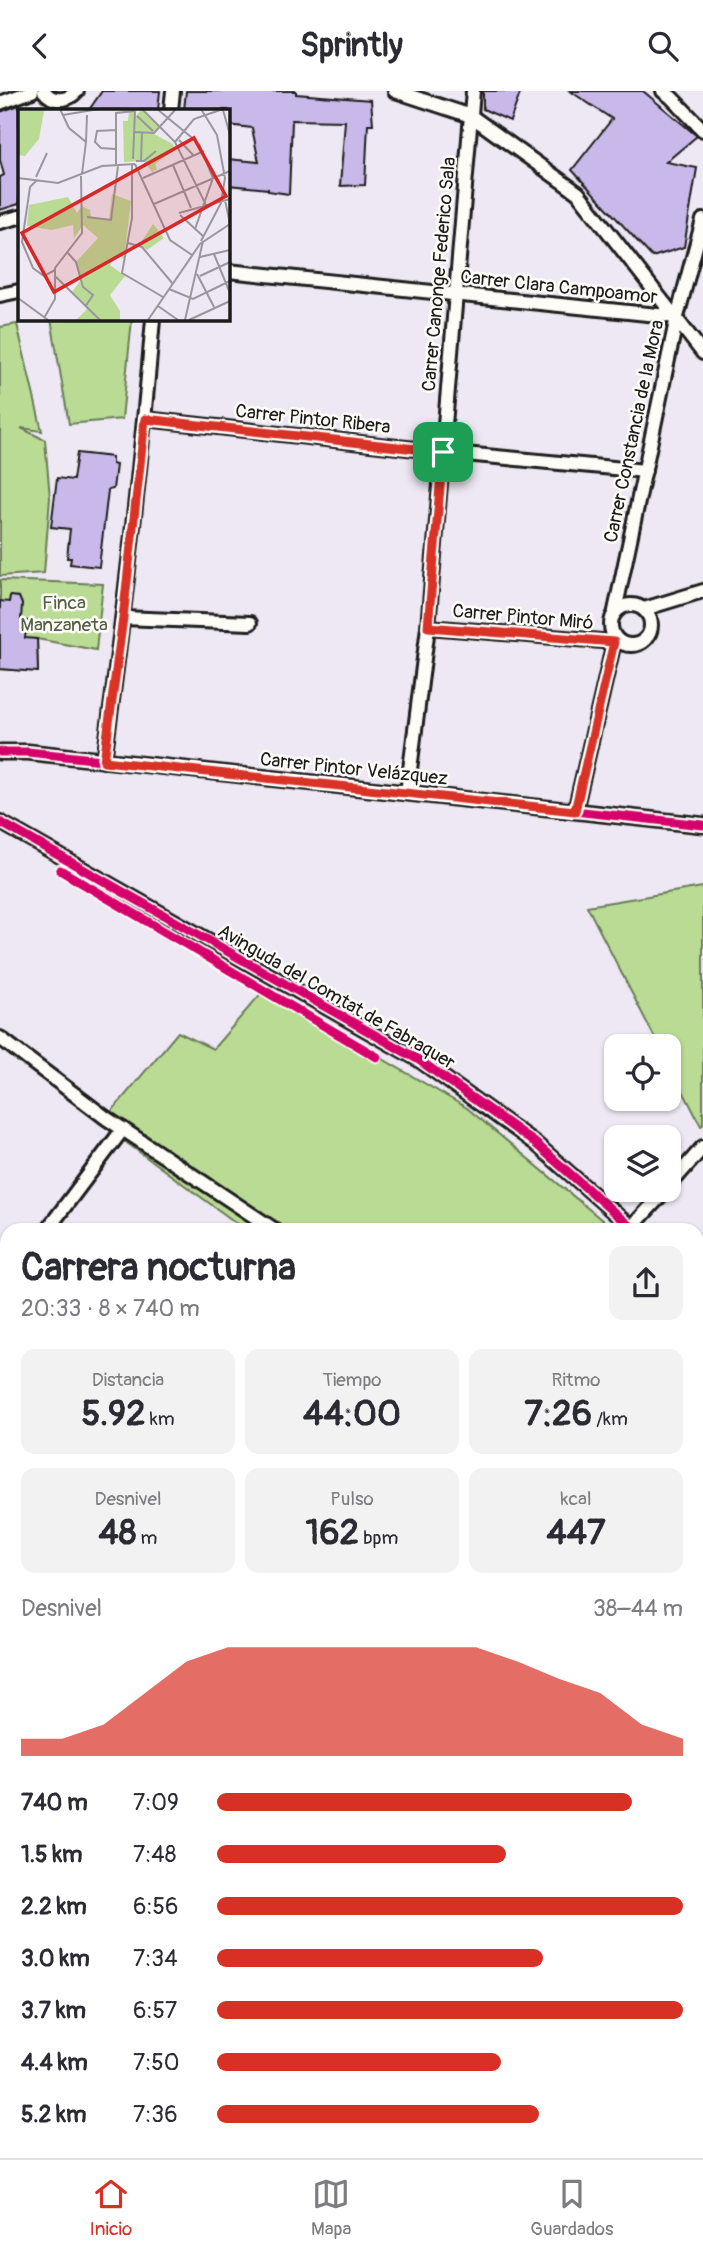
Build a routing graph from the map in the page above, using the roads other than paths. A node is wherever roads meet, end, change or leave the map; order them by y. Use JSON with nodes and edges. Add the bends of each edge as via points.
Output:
{"nodes":[{"id":1,"x":32,"y":91,"type":"edge"},
{"id":2,"x":44,"y":91,"type":"edge"},
{"id":3,"x":77,"y":91,"type":"edge"},
{"id":4,"x":173,"y":91,"type":"edge"},
{"id":5,"x":395,"y":91,"type":"edge"},
{"id":6,"x":473,"y":91,"type":"edge"},
{"id":7,"x":663,"y":91,"type":"edge"},
{"id":8,"x":0,"y":103,"type":"edge"},
{"id":9,"x":59,"y":105,"type":"edge"},
{"id":10,"x":171,"y":109,"type":"edge"},
{"id":11,"x":471,"y":116,"type":"junction"},
{"id":12,"x":703,"y":130,"type":"edge"},
{"id":13,"x":18,"y":217,"type":"edge"},
{"id":14,"x":703,"y":220,"type":"edge"},
{"id":15,"x":0,"y":222,"type":"edge"},
{"id":16,"x":229,"y":271,"type":"edge"},
{"id":17,"x":18,"y":291,"type":"edge"},
{"id":18,"x":0,"y":295,"type":"edge"},
{"id":19,"x":457,"y":295,"type":"junction"},
{"id":20,"x":677,"y":317,"type":"junction"},
{"id":21,"x":153,"y":320,"type":"edge"},
{"id":22,"x":703,"y":353,"type":"edge"},
{"id":23,"x":145,"y":419,"type":"junction"},
{"id":24,"x":443,"y":452,"type":"junction"},
{"id":25,"x":645,"y":471,"type":"junction"},
{"id":26,"x":703,"y":591,"type":"edge"},
{"id":27,"x":644,"y":609,"type":"junction"},
{"id":28,"x":615,"y":611,"type":"junction"},
{"id":29,"x":123,"y":618,"type":"junction"},
{"id":30,"x":250,"y":623,"type":"dead end"},
{"id":31,"x":428,"y":627,"type":"junction"},
{"id":32,"x":614,"y":640,"type":"junction"},
{"id":33,"x":0,"y":752,"type":"edge"},
{"id":34,"x":104,"y":761,"type":"junction"},
{"id":35,"x":407,"y":793,"type":"junction"},
{"id":36,"x":575,"y":811,"type":"junction"},
{"id":37,"x":0,"y":822,"type":"edge"},
{"id":38,"x":703,"y":825,"type":"edge"},
{"id":39,"x":0,"y":1038,"type":"edge"},
{"id":40,"x":123,"y":1129,"type":"junction"},
{"id":41,"x":703,"y":1147,"type":"edge"},
{"id":42,"x":681,"y":1172,"type":"edge"},
{"id":43,"x":655,"y":1202,"type":"edge"},
{"id":44,"x":52,"y":1223,"type":"edge"},
{"id":45,"x":264,"y":1223,"type":"edge"},
{"id":46,"x":626,"y":1223,"type":"edge"},
{"id":47,"x":638,"y":1223,"type":"edge"}],
"edges":[{"from":1,"to":8,"type":"street"},
{"from":2,"to":9,"type":"street"},
{"from":3,"to":9,"type":"street"},
{"from":4,"to":10,"type":"street"},
{"from":5,"to":11,"type":"street"},
{"from":6,"to":11,"type":"street","name":"Carrer Canonge Federico Sala"},
{"from":7,"to":12,"type":"street"},
{"from":11,"to":19,"type":"street","name":"Carrer Canonge Federico Sala"},
{"from":11,"to":20,"type":"street","via":[[578,193]]},
{"from":13,"to":15,"type":"street"},
{"from":14,"to":20,"type":"street","name":"Carrer Constancia de la Mora"},
{"from":16,"to":19,"type":"street","name":"Carrer Clara Campoamor"},
{"from":17,"to":18,"type":"street"},
{"from":19,"to":20,"type":"street","name":"Carrer Clara Campoamor"},
{"from":19,"to":24,"type":"street","name":"Carrer Canonge Federico Sala"},
{"from":20,"to":22,"type":"street"},
{"from":20,"to":25,"type":"street","name":"Carrer Constancia de la Mora"},
{"from":21,"to":23,"type":"street"},
{"from":23,"to":24,"type":"street","name":"Carrer Pintor Ribera"},
{"from":23,"to":29,"type":"street"},
{"from":24,"to":25,"type":"street","name":"Carrer Pintor Ribera"},
{"from":24,"to":31,"type":"street","name":"Carrer Canonge Federico Sala"},
{"from":25,"to":28,"type":"street","name":"Carrer Constancia de la Mora"},
{"from":26,"to":27,"type":"street"},
{"from":27,"to":28,"type":"street","via":[[628,604]]},
{"from":27,"to":32,"type":"street","via":[[651,623],[645,639],[628,645]]},
{"from":28,"to":32,"type":"street","via":[[610,621]]},
{"from":29,"to":30,"type":"street"},
{"from":29,"to":34,"type":"street"},
{"from":31,"to":32,"type":"street","name":"Carrer Pintor Miró"},
{"from":31,"to":35,"type":"street","name":"Carrer Pintor Miró"},
{"from":32,"to":36,"type":"street"},
{"from":33,"to":34,"type":"street","name":"Carrer Pintor Velázquez"},
{"from":34,"to":35,"type":"street","name":"Carrer Pintor Velázquez"},
{"from":35,"to":36,"type":"street","name":"Carrer Pintor Velázquez"},
{"from":36,"to":38,"type":"street","name":"Carrer Pintor Velázquez"},
{"from":37,"to":46,"type":"street","name":"Avinguda del Comtat de Fabraquer","via":[[419,1060],[536,1143]]},
{"from":39,"to":40,"type":"street"},
{"from":40,"to":44,"type":"street"},
{"from":40,"to":45,"type":"street"},
{"from":41,"to":42,"type":"street"},
{"from":43,"to":47,"type":"street"}]}
